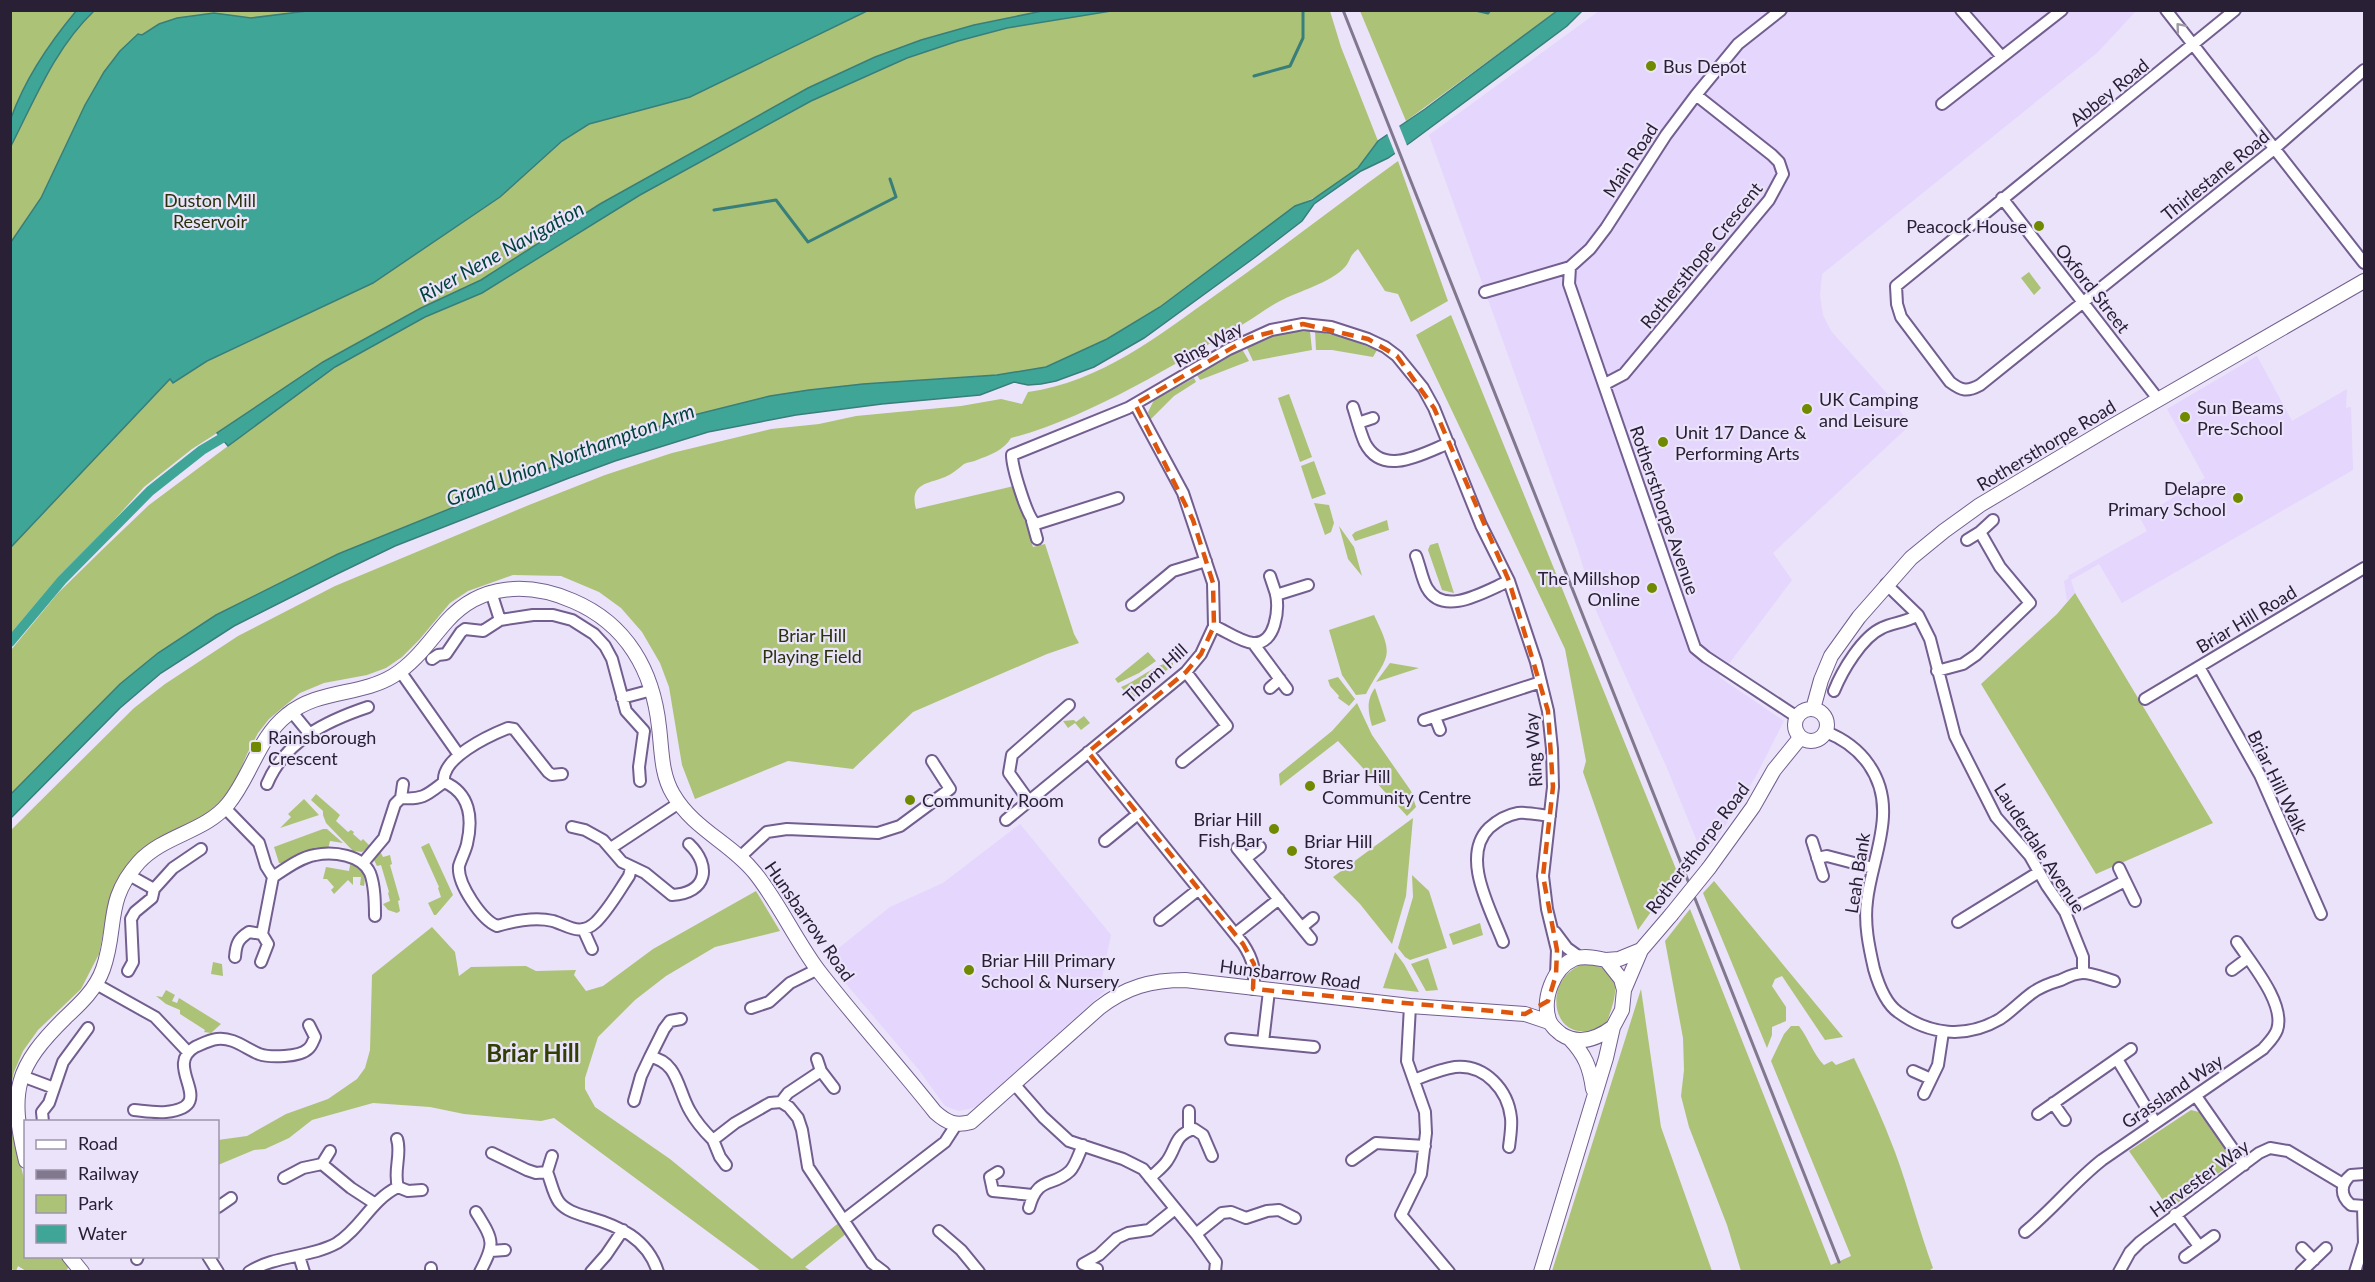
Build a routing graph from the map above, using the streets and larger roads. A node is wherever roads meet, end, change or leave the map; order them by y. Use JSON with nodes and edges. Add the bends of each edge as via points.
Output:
{"nodes":[{"id":1,"x":1781,"y":10,"type":"edge"},
{"id":2,"x":1961,"y":10,"type":"edge"},
{"id":3,"x":2062,"y":10,"type":"edge"},
{"id":4,"x":2166,"y":10,"type":"edge"},
{"id":5,"x":2235,"y":10,"type":"edge"},
{"id":6,"x":2194,"y":44,"type":"junction"},
{"id":7,"x":2002,"y":57,"type":"junction"},
{"id":8,"x":2364,"y":70,"type":"edge"},
{"id":9,"x":1696,"y":95,"type":"junction"},
{"id":10,"x":1942,"y":104,"type":"dead end"},
{"id":11,"x":2274,"y":149,"type":"junction"},
{"id":12,"x":2002,"y":198,"type":"junction"},
{"id":13,"x":2364,"y":263,"type":"edge"},
{"id":14,"x":1570,"y":267,"type":"junction"},
{"id":15,"x":2364,"y":281,"type":"edge"},
{"id":16,"x":1485,"y":292,"type":"dead end"},
{"id":17,"x":2083,"y":302,"type":"junction"},
{"id":18,"x":1605,"y":384,"type":"junction"},
{"id":19,"x":2158,"y":399,"type":"junction"},
{"id":20,"x":1135,"y":404,"type":"junction"},
{"id":21,"x":1353,"y":407,"type":"dead end"},
{"id":22,"x":1373,"y":418,"type":"dead end"},
{"id":23,"x":1358,"y":423,"type":"junction"},
{"id":24,"x":1449,"y":443,"type":"junction"},
{"id":25,"x":1118,"y":498,"type":"dead end"},
{"id":26,"x":1993,"y":520,"type":"dead end"},
{"id":27,"x":1032,"y":521,"type":"junction"},
{"id":28,"x":1980,"y":532,"type":"junction"},
{"id":29,"x":1037,"y":539,"type":"dead end"},
{"id":30,"x":1967,"y":540,"type":"dead end"},
{"id":31,"x":1416,"y":556,"type":"dead end"},
{"id":32,"x":1206,"y":561,"type":"junction"},
{"id":33,"x":2364,"y":568,"type":"edge"},
{"id":34,"x":1270,"y":576,"type":"dead end"},
{"id":35,"x":1509,"y":581,"type":"junction"},
{"id":36,"x":1886,"y":584,"type":"junction"},
{"id":37,"x":1308,"y":585,"type":"dead end"},
{"id":38,"x":491,"y":592,"type":"junction"},
{"id":39,"x":1276,"y":595,"type":"junction"},
{"id":40,"x":1132,"y":605,"type":"dead end"},
{"id":41,"x":1918,"y":615,"type":"junction"},
{"id":42,"x":500,"y":620,"type":"junction"},
{"id":43,"x":1214,"y":626,"type":"junction"},
{"id":44,"x":1253,"y":643,"type":"junction"},
{"id":45,"x":432,"y":659,"type":"dead end"},
{"id":46,"x":2199,"y":667,"type":"junction"},
{"id":47,"x":400,"y":671,"type":"junction"},
{"id":48,"x":1937,"y":671,"type":"junction"},
{"id":49,"x":1186,"y":672,"type":"junction"},
{"id":50,"x":1280,"y":679,"type":"junction"},
{"id":51,"x":1541,"y":682,"type":"junction"},
{"id":52,"x":1270,"y":688,"type":"dead end"},
{"id":53,"x":1287,"y":689,"type":"dead end"},
{"id":54,"x":652,"y":690,"type":"junction"},
{"id":55,"x":1834,"y":691,"type":"dead end"},
{"id":56,"x":622,"y":698,"type":"junction"},
{"id":57,"x":2145,"y":699,"type":"dead end"},
{"id":58,"x":1069,"y":705,"type":"dead end"},
{"id":59,"x":368,"y":707,"type":"dead end"},
{"id":60,"x":1814,"y":709,"type":"junction"},
{"id":61,"x":291,"y":711,"type":"junction"},
{"id":62,"x":1797,"y":717,"type":"junction"},
{"id":63,"x":1440,"y":730,"type":"dead end"},
{"id":64,"x":1826,"y":732,"type":"junction"},
{"id":65,"x":309,"y":734,"type":"junction"},
{"id":66,"x":1800,"y":738,"type":"junction"},
{"id":67,"x":1088,"y":752,"type":"junction"},
{"id":68,"x":459,"y":755,"type":"junction"},
{"id":69,"x":932,"y":761,"type":"dead end"},
{"id":70,"x":1182,"y":762,"type":"dead end"},
{"id":71,"x":562,"y":774,"type":"dead end"},
{"id":72,"x":640,"y":781,"type":"dead end"},
{"id":73,"x":444,"y":782,"type":"junction"},
{"id":74,"x":267,"y":784,"type":"dead end"},
{"id":75,"x":402,"y":784,"type":"dead end"},
{"id":76,"x":401,"y":798,"type":"junction"},
{"id":77,"x":1029,"y":801,"type":"junction"},
{"id":78,"x":679,"y":803,"type":"junction"},
{"id":79,"x":225,"y":808,"type":"junction"},
{"id":80,"x":1138,"y":814,"type":"junction"},
{"id":81,"x":1550,"y":816,"type":"junction"},
{"id":82,"x":1006,"y":820,"type":"dead end"},
{"id":83,"x":572,"y":827,"type":"dead end"},
{"id":84,"x":1105,"y":841,"type":"dead end"},
{"id":85,"x":1812,"y":841,"type":"dead end"},
{"id":86,"x":689,"y":844,"type":"dead end"},
{"id":87,"x":1260,"y":847,"type":"dead end"},
{"id":88,"x":611,"y":848,"type":"junction"},
{"id":89,"x":1237,"y":848,"type":"dead end"},
{"id":90,"x":201,"y":849,"type":"dead end"},
{"id":91,"x":740,"y":857,"type":"junction"},
{"id":92,"x":1246,"y":858,"type":"junction"},
{"id":93,"x":1817,"y":858,"type":"junction"},
{"id":94,"x":363,"y":863,"type":"junction"},
{"id":95,"x":631,"y":868,"type":"junction"},
{"id":96,"x":1873,"y":868,"type":"junction"},
{"id":97,"x":2119,"y":868,"type":"dead end"},
{"id":98,"x":2038,"y":872,"type":"junction"},
{"id":99,"x":129,"y":875,"type":"junction"},
{"id":100,"x":1823,"y":876,"type":"dead end"},
{"id":101,"x":273,"y":877,"type":"junction"},
{"id":102,"x":2125,"y":881,"type":"junction"},
{"id":103,"x":154,"y":889,"type":"junction"},
{"id":104,"x":1199,"y":889,"type":"junction"},
{"id":105,"x":1279,"y":899,"type":"junction"},
{"id":106,"x":2135,"y":901,"type":"dead end"},
{"id":107,"x":2066,"y":912,"type":"junction"},
{"id":108,"x":2321,"y":914,"type":"dead end"},
{"id":109,"x":375,"y":916,"type":"dead end"},
{"id":110,"x":1313,"y":918,"type":"dead end"},
{"id":111,"x":1160,"y":920,"type":"dead end"},
{"id":112,"x":1958,"y":922,"type":"dead end"},
{"id":113,"x":1302,"y":927,"type":"junction"},
{"id":114,"x":584,"y":929,"type":"junction"},
{"id":115,"x":1553,"y":930,"type":"junction"},
{"id":116,"x":262,"y":934,"type":"junction"},
{"id":117,"x":1235,"y":934,"type":"junction"},
{"id":118,"x":1311,"y":939,"type":"dead end"},
{"id":119,"x":1503,"y":942,"type":"dead end"},
{"id":120,"x":2237,"y":942,"type":"dead end"},
{"id":121,"x":592,"y":949,"type":"dead end"},
{"id":122,"x":1641,"y":950,"type":"junction"},
{"id":123,"x":235,"y":957,"type":"dead end"},
{"id":124,"x":1581,"y":958,"type":"junction"},
{"id":125,"x":2248,"y":958,"type":"junction"},
{"id":126,"x":1606,"y":960,"type":"junction"},
{"id":127,"x":261,"y":962,"type":"dead end"},
{"id":128,"x":818,"y":969,"type":"junction"},
{"id":129,"x":2232,"y":970,"type":"dead end"},
{"id":130,"x":129,"y":971,"type":"dead end"},
{"id":131,"x":2083,"y":973,"type":"junction"},
{"id":132,"x":1556,"y":975,"type":"junction"},
{"id":133,"x":2114,"y":981,"type":"dead end"},
{"id":134,"x":96,"y":984,"type":"junction"},
{"id":135,"x":1253,"y":989,"type":"junction"},
{"id":136,"x":1624,"y":990,"type":"junction"},
{"id":137,"x":1269,"y":991,"type":"junction"},
{"id":138,"x":1548,"y":1001,"type":"junction"},
{"id":139,"x":1410,"y":1006,"type":"junction"},
{"id":140,"x":750,"y":1008,"type":"dead end"},
{"id":141,"x":1525,"y":1014,"type":"junction"},
{"id":142,"x":681,"y":1019,"type":"dead end"},
{"id":143,"x":1549,"y":1022,"type":"junction"},
{"id":144,"x":309,"y":1025,"type":"dead end"},
{"id":145,"x":88,"y":1028,"type":"dead end"},
{"id":146,"x":1613,"y":1028,"type":"junction"},
{"id":147,"x":1943,"y":1032,"type":"junction"},
{"id":148,"x":1231,"y":1039,"type":"dead end"},
{"id":149,"x":1570,"y":1039,"type":"junction"},
{"id":150,"x":1263,"y":1042,"type":"junction"},
{"id":151,"x":1314,"y":1047,"type":"dead end"},
{"id":152,"x":2131,"y":1049,"type":"dead end"},
{"id":153,"x":188,"y":1052,"type":"junction"},
{"id":154,"x":650,"y":1058,"type":"junction"},
{"id":155,"x":817,"y":1059,"type":"dead end"},
{"id":156,"x":2117,"y":1059,"type":"junction"},
{"id":157,"x":821,"y":1071,"type":"junction"},
{"id":158,"x":1913,"y":1071,"type":"dead end"},
{"id":159,"x":22,"y":1076,"type":"junction"},
{"id":160,"x":1931,"y":1079,"type":"junction"},
{"id":161,"x":1414,"y":1080,"type":"junction"},
{"id":162,"x":1015,"y":1085,"type":"junction"},
{"id":163,"x":54,"y":1088,"type":"junction"},
{"id":164,"x":834,"y":1088,"type":"dead end"},
{"id":165,"x":1594,"y":1091,"type":"junction"},
{"id":166,"x":1924,"y":1094,"type":"dead end"},
{"id":167,"x":2196,"y":1096,"type":"junction"},
{"id":168,"x":634,"y":1101,"type":"dead end"},
{"id":169,"x":781,"y":1102,"type":"junction"},
{"id":170,"x":2053,"y":1103,"type":"junction"},
{"id":171,"x":134,"y":1110,"type":"dead end"},
{"id":172,"x":1189,"y":1111,"type":"dead end"},
{"id":173,"x":2038,"y":1114,"type":"dead end"},
{"id":174,"x":43,"y":1120,"type":"edge"},
{"id":175,"x":2065,"y":1120,"type":"dead end"},
{"id":176,"x":2155,"y":1122,"type":"junction"},
{"id":177,"x":956,"y":1125,"type":"junction"},
{"id":178,"x":1189,"y":1130,"type":"junction"},
{"id":179,"x":397,"y":1139,"type":"dead end"},
{"id":180,"x":713,"y":1140,"type":"junction"},
{"id":181,"x":1083,"y":1145,"type":"junction"},
{"id":182,"x":1425,"y":1146,"type":"junction"},
{"id":183,"x":1509,"y":1147,"type":"dead end"},
{"id":184,"x":330,"y":1151,"type":"dead end"},
{"id":185,"x":24,"y":1153,"type":"edge"},
{"id":186,"x":492,"y":1153,"type":"dead end"},
{"id":187,"x":552,"y":1156,"type":"dead end"},
{"id":188,"x":1212,"y":1156,"type":"dead end"},
{"id":189,"x":1352,"y":1160,"type":"dead end"},
{"id":190,"x":322,"y":1164,"type":"junction"},
{"id":191,"x":726,"y":1165,"type":"dead end"},
{"id":192,"x":2244,"y":1165,"type":"junction"},
{"id":193,"x":547,"y":1172,"type":"junction"},
{"id":194,"x":998,"y":1172,"type":"dead end"},
{"id":195,"x":2364,"y":1174,"type":"edge"},
{"id":196,"x":284,"y":1178,"type":"dead end"},
{"id":197,"x":1150,"y":1178,"type":"junction"},
{"id":198,"x":2343,"y":1184,"type":"junction"},
{"id":199,"x":398,"y":1187,"type":"junction"},
{"id":200,"x":422,"y":1190,"type":"dead end"},
{"id":201,"x":1032,"y":1196,"type":"junction"},
{"id":202,"x":231,"y":1198,"type":"dead end"},
{"id":203,"x":374,"y":1203,"type":"junction"},
{"id":204,"x":219,"y":1206,"type":"edge"},
{"id":205,"x":2364,"y":1206,"type":"edge"},
{"id":206,"x":1029,"y":1208,"type":"dead end"},
{"id":207,"x":1175,"y":1209,"type":"junction"},
{"id":208,"x":476,"y":1212,"type":"dead end"},
{"id":209,"x":2175,"y":1214,"type":"junction"},
{"id":210,"x":1295,"y":1218,"type":"dead end"},
{"id":211,"x":844,"y":1220,"type":"junction"},
{"id":212,"x":622,"y":1230,"type":"junction"},
{"id":213,"x":939,"y":1231,"type":"dead end"},
{"id":214,"x":2025,"y":1232,"type":"dead end"},
{"id":215,"x":1196,"y":1234,"type":"junction"},
{"id":216,"x":2214,"y":1236,"type":"dead end"},
{"id":217,"x":2199,"y":1246,"type":"junction"},
{"id":218,"x":2302,"y":1248,"type":"dead end"},
{"id":219,"x":2326,"y":1248,"type":"dead end"},
{"id":220,"x":505,"y":1250,"type":"dead end"},
{"id":221,"x":491,"y":1251,"type":"junction"},
{"id":222,"x":299,"y":1256,"type":"junction"},
{"id":223,"x":2185,"y":1257,"type":"dead end"},
{"id":224,"x":70,"y":1258,"type":"edge"},
{"id":225,"x":209,"y":1258,"type":"edge"},
{"id":226,"x":2314,"y":1260,"type":"junction"},
{"id":227,"x":1097,"y":1269,"type":"dead end"},
{"id":228,"x":2122,"y":1271,"type":"edge"},
{"id":229,"x":82,"y":1272,"type":"edge"},
{"id":230,"x":218,"y":1272,"type":"edge"},
{"id":231,"x":249,"y":1272,"type":"edge"},
{"id":232,"x":304,"y":1272,"type":"edge"},
{"id":233,"x":480,"y":1272,"type":"edge"},
{"id":234,"x":591,"y":1272,"type":"edge"},
{"id":235,"x":658,"y":1272,"type":"edge"},
{"id":236,"x":884,"y":1272,"type":"edge"},
{"id":237,"x":979,"y":1272,"type":"edge"},
{"id":238,"x":1215,"y":1272,"type":"edge"},
{"id":239,"x":1449,"y":1272,"type":"edge"},
{"id":240,"x":1540,"y":1272,"type":"edge"},
{"id":241,"x":2301,"y":1272,"type":"edge"},
{"id":242,"x":2355,"y":1272,"type":"edge"}],
"edges":[{"from":1,"to":9,"type":"street","name":"Main Road","via":[[1738,44]]},
{"from":2,"to":7,"type":"street"},
{"from":3,"to":7,"type":"street"},
{"from":6,"to":4,"type":"street","one_way":true},
{"from":5,"to":6,"type":"street","name":"Abbey Road"},
{"from":6,"to":11,"type":"street"},
{"from":6,"to":12,"type":"street","name":"Abbey Road"},
{"from":7,"to":10,"type":"street"},
{"from":8,"to":11,"type":"street","name":"Thirlestane Road"},
{"from":9,"to":14,"type":"street","name":"Main Road","via":[[1606,228]]},
{"from":9,"to":18,"type":"street","name":"Rothersthope Crescent","via":[[1772,154],[1784,174],[1769,200],[1624,374]]},
{"from":11,"to":13,"type":"street"},
{"from":11,"to":17,"type":"street","name":"Thirlestane Road"},
{"from":12,"to":17,"type":"street","name":"Oxford Street"},
{"from":12,"to":17,"type":"street","name":"Abbey Road","via":[[1896,286],[1901,317],[1950,382],[1968,391],[1980,385]]},
{"from":14,"to":16,"type":"street","name":"Main Road"},
{"from":14,"to":18,"type":"street","name":"Rothersthorpe Avenue","via":[[1569,284]]},
{"from":15,"to":19,"type":"street","name":"Rothersthorpe Road"},
{"from":17,"to":19,"type":"street","name":"Oxford Street"},
{"from":18,"to":62,"type":"street","name":"Rothersthorpe Avenue","via":[[1695,648]]},
{"from":19,"to":36,"type":"street","name":"Rothersthorpe Road","via":[[1980,505],[1911,558]]},
{"from":20,"to":24,"type":"street","name":"Ring Way","via":[[1249,338],[1288,326],[1330,327],[1368,339],[1397,356],[1423,387]]},
{"from":20,"to":27,"type":"street","name":"Ring Way","via":[[1012,455]]},
{"from":20,"to":32,"type":"street","name":"Thorn Hill","via":[[1183,493]]},
{"from":21,"to":23,"type":"street"},
{"from":22,"to":23,"type":"street"},
{"from":23,"to":24,"type":"street","via":[[1370,452],[1389,461],[1409,459]]},
{"from":24,"to":35,"type":"street","name":"Ring Way","via":[[1481,525]]},
{"from":25,"to":27,"type":"street","via":[[1044,523]]},
{"from":26,"to":28,"type":"street"},
{"from":27,"to":29,"type":"street","name":"Ring Way"},
{"from":28,"to":30,"type":"street"},
{"from":28,"to":48,"type":"street","via":[[2000,567],[2030,603],[1976,655],[1963,664]]},
{"from":31,"to":35,"type":"street","via":[[1428,588],[1443,601],[1463,600]]},
{"from":32,"to":40,"type":"street","via":[[1173,571]]},
{"from":32,"to":43,"type":"street","name":"Thorn Hill","via":[[1215,594]]},
{"from":33,"to":46,"type":"street","name":"Briar Hill Road"},
{"from":34,"to":39,"type":"street"},
{"from":35,"to":51,"type":"street","name":"Ring Way"},
{"from":36,"to":41,"type":"street","name":"Lauderdale Avenue"},
{"from":36,"to":60,"type":"street","name":"Rothersthorpe Road","via":[[1831,656]]},
{"from":37,"to":39,"type":"street"},
{"from":38,"to":42,"type":"street"},
{"from":38,"to":47,"type":"street","name":"Hunsbarrow Road","via":[[467,603],[450,617]]},
{"from":38,"to":54,"type":"street","name":"Hunsbarrow Road","via":[[533,589],[596,613],[628,643],[643,665]]},
{"from":39,"to":44,"type":"street","via":[[1274,626],[1261,642]]},
{"from":41,"to":48,"type":"street","name":"Lauderdale Avenue","via":[[1930,639]]},
{"from":41,"to":55,"type":"street","via":[[1881,628],[1842,671]]},
{"from":42,"to":45,"type":"street","via":[[483,631],[465,629],[446,654]]},
{"from":42,"to":56,"type":"street","via":[[547,614],[582,625],[600,639],[612,659]]},
{"from":43,"to":44,"type":"street"},
{"from":43,"to":49,"type":"street","name":"Thorn Hill","via":[[1201,654]]},
{"from":44,"to":50,"type":"street"},
{"from":46,"to":57,"type":"street","name":"Briar Hill Road"},
{"from":46,"to":108,"type":"street","name":"Briar Hill Walk","via":[[2260,775]]},
{"from":47,"to":61,"type":"street","name":"Hunsbarrow Road","via":[[382,681],[309,701]]},
{"from":47,"to":68,"type":"street"},
{"from":48,"to":98,"type":"street","name":"Lauderdale Avenue","via":[[1955,736],[1967,762],[1996,817],[2030,856]]},
{"from":49,"to":67,"type":"street","name":"Thorn Hill"},
{"from":49,"to":70,"type":"street","via":[[1227,726]]},
{"from":50,"to":52,"type":"street"},
{"from":50,"to":53,"type":"street"},
{"from":51,"to":63,"type":"street","name":"Ring Way","via":[[1429,718]]},
{"from":51,"to":81,"type":"street","name":"Ring Way","via":[[1552,749]]},
{"from":54,"to":56,"type":"street"},
{"from":54,"to":78,"type":"street","name":"Hunsbarrow Road","via":[[664,774]]},
{"from":56,"to":72,"type":"street","via":[[631,718],[644,731]]},
{"from":58,"to":77,"type":"street","via":[[1012,755],[1009,773]]},
{"from":59,"to":65,"type":"street","via":[[334,719]]},
{"from":60,"to":62,"type":"street"},
{"from":60,"to":64,"type":"street","via":[[1825,717]]},
{"from":61,"to":65,"type":"street"},
{"from":61,"to":79,"type":"street","name":"Hunsbarrow Road","via":[[274,726]]},
{"from":62,"to":66,"type":"street","via":[[1795,729]]},
{"from":64,"to":66,"type":"street","via":[[1812,742]]},
{"from":64,"to":96,"type":"street","name":"Leah Bank","via":[[1863,756],[1882,793],[1883,817]]},
{"from":65,"to":74,"type":"street","via":[[278,761]]},
{"from":66,"to":122,"type":"street","name":"Rothersthorpe Road","bridge":true,"via":[[1709,868]]},
{"from":67,"to":77,"type":"street","name":"Thorn Hill"},
{"from":67,"to":80,"type":"street"},
{"from":68,"to":71,"type":"street","via":[[508,728],[514,729],[548,772]]},
{"from":68,"to":73,"type":"street","via":[[447,766]]},
{"from":69,"to":91,"type":"street","via":[[950,789],[900,826],[878,833],[787,829],[767,832]]},
{"from":73,"to":76,"type":"street","via":[[418,800]]},
{"from":73,"to":114,"type":"street","via":[[461,792],[469,809],[468,836],[459,871],[472,902],[488,922],[497,926],[513,921],[552,921],[576,931]]},
{"from":75,"to":76,"type":"street"},
{"from":76,"to":94,"type":"street","via":[[394,804],[384,838]]},
{"from":77,"to":82,"type":"street","name":"Thorn Hill"},
{"from":78,"to":88,"type":"street"},
{"from":78,"to":91,"type":"street","name":"Hunsbarrow Road"},
{"from":79,"to":99,"type":"street","name":"Hunsbarrow Road","via":[[195,829],[156,848]]},
{"from":79,"to":101,"type":"street","via":[[259,843]]},
{"from":80,"to":84,"type":"street"},
{"from":80,"to":104,"type":"street"},
{"from":81,"to":115,"type":"street","name":"Ring Way","via":[[1543,876]]},
{"from":81,"to":119,"type":"street","name":"Ring Way","via":[[1508,816],[1492,826],[1480,841],[1478,875]]},
{"from":83,"to":88,"type":"street","via":[[593,834]]},
{"from":85,"to":93,"type":"street"},
{"from":86,"to":95,"type":"street","via":[[699,853],[704,871],[692,891],[672,895],[645,873]]},
{"from":87,"to":92,"type":"street"},
{"from":88,"to":95,"type":"street"},
{"from":89,"to":92,"type":"street"},
{"from":90,"to":103,"type":"street","via":[[173,867]]},
{"from":91,"to":128,"type":"street","name":"Hunsbarrow Road","via":[[762,883]]},
{"from":92,"to":105,"type":"street"},
{"from":93,"to":96,"type":"street","via":[[1827,856]]},
{"from":93,"to":100,"type":"street"},
{"from":94,"to":101,"type":"street","via":[[341,855],[315,855]]},
{"from":94,"to":109,"type":"street","via":[[373,884]]},
{"from":95,"to":114,"type":"street","via":[[596,922]]},
{"from":96,"to":147,"type":"street","name":"Leah Bank","via":[[1866,926],[1880,984],[1893,1008],[1922,1027]]},
{"from":97,"to":102,"type":"street"},
{"from":98,"to":107,"type":"street","name":"Lauderdale Avenue"},
{"from":98,"to":112,"type":"street"},
{"from":99,"to":103,"type":"street"},
{"from":99,"to":134,"type":"street","name":"Hunsbarrow Road","via":[[114,905],[104,967]]},
{"from":101,"to":116,"type":"street"},
{"from":102,"to":106,"type":"street"},
{"from":102,"to":107,"type":"street"},
{"from":103,"to":130,"type":"street","via":[[152,898],[131,919],[133,962]]},
{"from":104,"to":111,"type":"street"},
{"from":104,"to":117,"type":"street"},
{"from":105,"to":113,"type":"street"},
{"from":105,"to":117,"type":"street"},
{"from":107,"to":131,"type":"street","name":"Lauderdale Avenue","via":[[2083,957]]},
{"from":110,"to":113,"type":"street"},
{"from":113,"to":118,"type":"street"},
{"from":114,"to":121,"type":"street"},
{"from":115,"to":124,"type":"street"},
{"from":115,"to":132,"type":"street","name":"Ring Way"},
{"from":116,"to":123,"type":"street","via":[[249,932],[240,938]]},
{"from":116,"to":127,"type":"street","via":[[268,944]]},
{"from":117,"to":135,"type":"street","via":[[1254,964]]},
{"from":120,"to":125,"type":"street","name":"Grassland Way"},
{"from":122,"to":126,"type":"street"},
{"from":122,"to":136,"type":"street"},
{"from":124,"to":126,"type":"street"},
{"from":124,"to":132,"type":"street","via":[[1574,959]]},
{"from":125,"to":129,"type":"street"},
{"from":125,"to":167,"type":"street","name":"Grassland Way","via":[[2275,1004],[2277,1029],[2262,1049]]},
{"from":126,"to":136,"type":"street","via":[[1621,979]]},
{"from":128,"to":140,"type":"street","via":[[790,983],[769,1002]]},
{"from":128,"to":177,"type":"street","name":"Hunsbarrow Road","via":[[935,1112]]},
{"from":131,"to":133,"type":"street"},
{"from":131,"to":147,"type":"street","name":"Leah Bank","via":[[2033,992],[1981,1028]]},
{"from":132,"to":138,"type":"street"},
{"from":134,"to":153,"type":"street","via":[[155,1017]]},
{"from":134,"to":159,"type":"street","name":"Hunsbarrow Road","via":[[38,1047]]},
{"from":135,"to":137,"type":"street","name":"Hunsbarrow Road"},
{"from":135,"to":162,"type":"street","name":"Hunsbarrow Road","via":[[1185,980],[1135,986],[1099,1008]]},
{"from":136,"to":146,"type":"street","via":[[1622,1010]]},
{"from":137,"to":139,"type":"street","name":"Hunsbarrow Road"},
{"from":137,"to":150,"type":"street"},
{"from":138,"to":141,"type":"street"},
{"from":138,"to":143,"type":"street"},
{"from":139,"to":141,"type":"street","name":"Hunsbarrow Road"},
{"from":139,"to":161,"type":"street","via":[[1407,1061]]},
{"from":141,"to":143,"type":"street","name":"Hunsbarrow Road"},
{"from":142,"to":154,"type":"street","via":[[670,1021]]},
{"from":143,"to":149,"type":"street"},
{"from":144,"to":153,"type":"street","via":[[315,1037],[308,1050],[297,1054],[262,1056],[221,1039]]},
{"from":145,"to":163,"type":"street","via":[[63,1062]]},
{"from":146,"to":149,"type":"street","via":[[1590,1040]]},
{"from":146,"to":165,"type":"street"},
{"from":147,"to":160,"type":"street","via":[[1938,1065]]},
{"from":148,"to":150,"type":"street"},
{"from":149,"to":165,"type":"street","via":[[1590,1066]]},
{"from":150,"to":151,"type":"street"},
{"from":152,"to":156,"type":"street"},
{"from":153,"to":171,"type":"street","via":[[183,1060],[191,1090],[187,1104],[168,1112]]},
{"from":154,"to":168,"type":"street"},
{"from":154,"to":180,"type":"street","via":[[669,1066],[698,1125]]},
{"from":155,"to":157,"type":"street"},
{"from":156,"to":170,"type":"street"},
{"from":156,"to":176,"type":"street"},
{"from":157,"to":164,"type":"street"},
{"from":157,"to":169,"type":"street"},
{"from":158,"to":160,"type":"street"},
{"from":159,"to":163,"type":"street"},
{"from":159,"to":185,"type":"street","name":"Hunsbarrow Road","via":[[17,1110]]},
{"from":160,"to":166,"type":"street"},
{"from":161,"to":182,"type":"street","via":[[1425,1112]]},
{"from":161,"to":183,"type":"street","via":[[1457,1067],[1484,1073],[1495,1082],[1509,1106]]},
{"from":162,"to":177,"type":"street","name":"Hunsbarrow Road","via":[[971,1122]]},
{"from":162,"to":181,"type":"street","via":[[1069,1141]]},
{"from":163,"to":174,"type":"street","via":[[42,1112]]},
{"from":165,"to":240,"type":"street"},
{"from":167,"to":176,"type":"street","name":"Grassland Way"},
{"from":167,"to":192,"type":"street"},
{"from":169,"to":180,"type":"street","via":[[761,1108]]},
{"from":169,"to":211,"type":"street","via":[[798,1118],[808,1167]]},
{"from":170,"to":173,"type":"street"},
{"from":170,"to":175,"type":"street"},
{"from":172,"to":178,"type":"street"},
{"from":176,"to":214,"type":"street","name":"Grassland Way","via":[[2084,1174]]},
{"from":177,"to":211,"type":"street","name":"Hunsbarrow Road","via":[[945,1142]]},
{"from":178,"to":188,"type":"street","via":[[1203,1135]]},
{"from":178,"to":197,"type":"street"},
{"from":179,"to":199,"type":"street"},
{"from":180,"to":191,"type":"street"},
{"from":181,"to":197,"type":"street","via":[[1123,1159],[1143,1169]]},
{"from":181,"to":201,"type":"street","via":[[1070,1172],[1040,1187]]},
{"from":182,"to":189,"type":"street","via":[[1376,1143]]},
{"from":182,"to":239,"type":"street","via":[[1421,1174],[1401,1215]]},
{"from":184,"to":190,"type":"street"},
{"from":186,"to":193,"type":"street","via":[[527,1170]]},
{"from":187,"to":193,"type":"street"},
{"from":190,"to":196,"type":"street"},
{"from":190,"to":203,"type":"street"},
{"from":192,"to":198,"type":"street","name":"Harvester Way","via":[[2270,1148],[2278,1148]]},
{"from":192,"to":209,"type":"street","name":"Harvester Way"},
{"from":193,"to":212,"type":"street","via":[[559,1202],[568,1210]]},
{"from":194,"to":201,"type":"street","via":[[990,1178],[993,1191]]},
{"from":195,"to":198,"type":"street","via":[[2351,1175]]},
{"from":197,"to":207,"type":"street"},
{"from":198,"to":205,"type":"street","via":[[2346,1201]]},
{"from":199,"to":200,"type":"street"},
{"from":199,"to":203,"type":"street"},
{"from":201,"to":206,"type":"street"},
{"from":202,"to":204,"type":"street"},
{"from":203,"to":222,"type":"street","via":[[346,1236]]},
{"from":205,"to":242,"type":"street","via":[[2364,1243]]},
{"from":207,"to":215,"type":"street"},
{"from":207,"to":227,"type":"street","via":[[1149,1230],[1117,1238],[1083,1264]]},
{"from":208,"to":221,"type":"street","via":[[490,1237]]},
{"from":209,"to":217,"type":"street"},
{"from":209,"to":228,"type":"street","name":"Harvester Way","via":[[2130,1252]]},
{"from":210,"to":215,"type":"street","via":[[1279,1210],[1246,1218],[1222,1213]]},
{"from":211,"to":236,"type":"street","via":[[873,1263]]},
{"from":212,"to":234,"type":"street"},
{"from":212,"to":235,"type":"street","via":[[642,1243]]},
{"from":213,"to":237,"type":"street"},
{"from":215,"to":238,"type":"street","via":[[1216,1262]]},
{"from":216,"to":217,"type":"street"},
{"from":217,"to":223,"type":"street"},
{"from":218,"to":226,"type":"street"},
{"from":219,"to":226,"type":"street"},
{"from":220,"to":221,"type":"street"},
{"from":221,"to":233,"type":"street"},
{"from":222,"to":231,"type":"street","via":[[264,1264]]},
{"from":222,"to":232,"type":"street"},
{"from":224,"to":229,"type":"street"},
{"from":225,"to":230,"type":"street"},
{"from":226,"to":241,"type":"street"}]}
